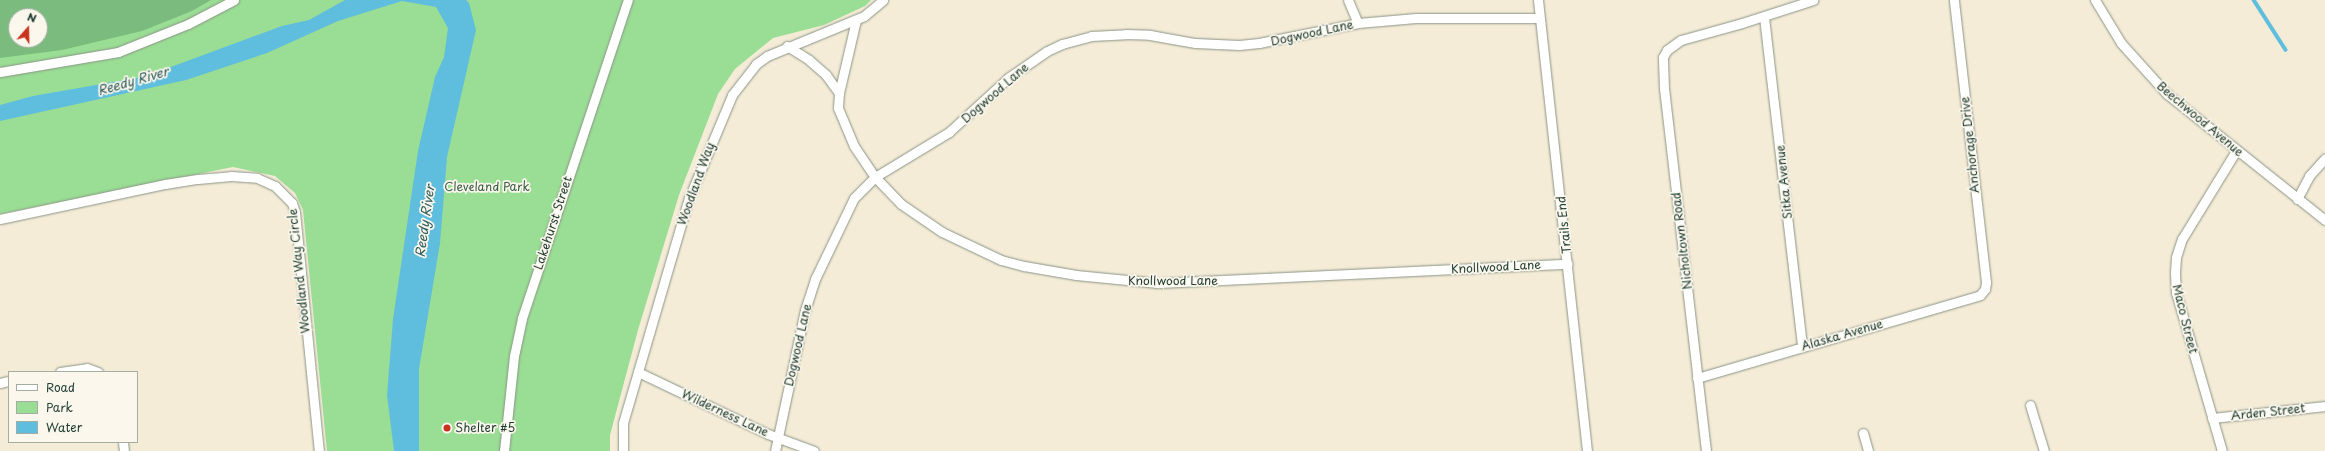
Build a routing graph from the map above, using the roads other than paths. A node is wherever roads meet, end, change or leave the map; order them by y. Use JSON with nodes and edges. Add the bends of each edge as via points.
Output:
{"nodes":[{"id":1,"x":234,"y":0,"type":"edge"},
{"id":2,"x":628,"y":0,"type":"edge"},
{"id":3,"x":883,"y":0,"type":"edge"},
{"id":4,"x":1348,"y":0,"type":"edge"},
{"id":5,"x":1538,"y":0,"type":"edge"},
{"id":6,"x":1814,"y":0,"type":"edge"},
{"id":7,"x":1954,"y":0,"type":"edge"},
{"id":8,"x":2095,"y":0,"type":"edge"},
{"id":9,"x":1764,"y":17,"type":"junction"},
{"id":10,"x":1539,"y":18,"type":"junction"},
{"id":11,"x":856,"y":20,"type":"junction"},
{"id":12,"x":1358,"y":23,"type":"junction"},
{"id":13,"x":787,"y":46,"type":"junction"},
{"id":14,"x":0,"y":72,"type":"edge"},
{"id":15,"x":839,"y":93,"type":"junction"},
{"id":16,"x":2236,"y":151,"type":"junction"},
{"id":17,"x":2325,"y":158,"type":"edge"},
{"id":18,"x":875,"y":177,"type":"junction"},
{"id":19,"x":2298,"y":199,"type":"junction"},
{"id":20,"x":0,"y":220,"type":"edge"},
{"id":21,"x":2325,"y":220,"type":"edge"},
{"id":22,"x":1568,"y":264,"type":"junction"},
{"id":23,"x":1985,"y":290,"type":"joint"},
{"id":24,"x":1802,"y":346,"type":"junction"},
{"id":25,"x":66,"y":371,"type":"edge"},
{"id":26,"x":95,"y":371,"type":"edge"},
{"id":27,"x":638,"y":372,"type":"junction"},
{"id":28,"x":1698,"y":378,"type":"junction"},
{"id":29,"x":2030,"y":406,"type":"dead end"},
{"id":30,"x":2325,"y":406,"type":"edge"},
{"id":31,"x":2212,"y":418,"type":"junction"},
{"id":32,"x":1863,"y":433,"type":"dead end"},
{"id":33,"x":777,"y":437,"type":"junction"},
{"id":34,"x":319,"y":451,"type":"edge"},
{"id":35,"x":504,"y":451,"type":"edge"},
{"id":36,"x":623,"y":451,"type":"edge"},
{"id":37,"x":775,"y":451,"type":"edge"},
{"id":38,"x":814,"y":451,"type":"edge"},
{"id":39,"x":1587,"y":451,"type":"edge"},
{"id":40,"x":1706,"y":451,"type":"edge"},
{"id":41,"x":1868,"y":451,"type":"edge"},
{"id":42,"x":2044,"y":451,"type":"edge"},
{"id":43,"x":2222,"y":451,"type":"edge"}],
"edges":[{"from":1,"to":14,"type":"street","via":[[182,27],[118,52]]},
{"from":2,"to":35,"type":"street","name":"Lakehurst Street","via":[[522,318],[512,370]]},
{"from":3,"to":11,"type":"street","name":"Woodland Way"},
{"from":4,"to":12,"type":"street"},
{"from":5,"to":10,"type":"street","name":"Trails End"},
{"from":6,"to":9,"type":"street"},
{"from":7,"to":23,"type":"street","name":"Anchorage Drive"},
{"from":8,"to":16,"type":"street","name":"Beechwood Avenue","via":[[2109,25],[2134,59],[2172,99]]},
{"from":9,"to":24,"type":"street","name":"Sitka Avenue"},
{"from":9,"to":28,"type":"street","name":"Nicholtown Road","via":[[1681,40],[1667,50],[1663,57],[1662,67]]},
{"from":10,"to":12,"type":"street","name":"Dogwood Lane","via":[[1416,18]]},
{"from":10,"to":22,"type":"street","name":"Trails End","via":[[1548,77]]},
{"from":11,"to":13,"type":"street","name":"Woodland Way"},
{"from":11,"to":15,"type":"street","name":"Knollwood Lane"},
{"from":12,"to":18,"type":"street","name":"Dogwood Lane","via":[[1259,44],[1195,42],[1126,34],[1091,36],[1074,40],[1028,63],[949,132]]},
{"from":13,"to":15,"type":"street","via":[[826,75]]},
{"from":13,"to":27,"type":"street","name":"Woodland Way","via":[[756,64],[739,84],[726,106],[689,198]]},
{"from":15,"to":18,"type":"street","name":"Knollwood Lane","via":[[838,108],[848,134]]},
{"from":16,"to":19,"type":"street","name":"Beechwood Avenue"},
{"from":16,"to":31,"type":"street","name":"Maco Street","via":[[2182,239],[2176,257],[2176,293]]},
{"from":17,"to":19,"type":"street","via":[[2309,176]]},
{"from":18,"to":22,"type":"street","name":"Knollwood Lane","via":[[901,204],[942,232],[974,249],[1024,266],[1114,281],[1158,283]]},
{"from":18,"to":33,"type":"street","name":"Dogwood Lane","via":[[854,198],[815,279],[798,341]]},
{"from":19,"to":21,"type":"street","name":"Beechwood Avenue"},
{"from":20,"to":34,"type":"street","name":"Woodland Way Circle","via":[[198,179],[231,176],[257,178],[275,186],[292,203],[295,212]]},
{"from":22,"to":39,"type":"street","name":"Trails End"},
{"from":23,"to":24,"type":"street","name":"Alaska Avenue","via":[[1980,295]]},
{"from":24,"to":28,"type":"street","name":"Alaska Avenue"},
{"from":25,"to":26,"type":"street","via":[[86,368]]},
{"from":27,"to":33,"type":"street","name":"Wilderness Lane"},
{"from":27,"to":36,"type":"street","name":"Woodland Way","via":[[623,423]]},
{"from":28,"to":40,"type":"street","name":"Nicholtown Road"},
{"from":29,"to":42,"type":"street"},
{"from":30,"to":31,"type":"street","name":"Arden Street"},
{"from":31,"to":43,"type":"street","name":"Maco Street"},
{"from":32,"to":41,"type":"street"},
{"from":33,"to":37,"type":"street","name":"Dogwood Lane"},
{"from":33,"to":38,"type":"street","name":"Wilderness Lane"}]}
